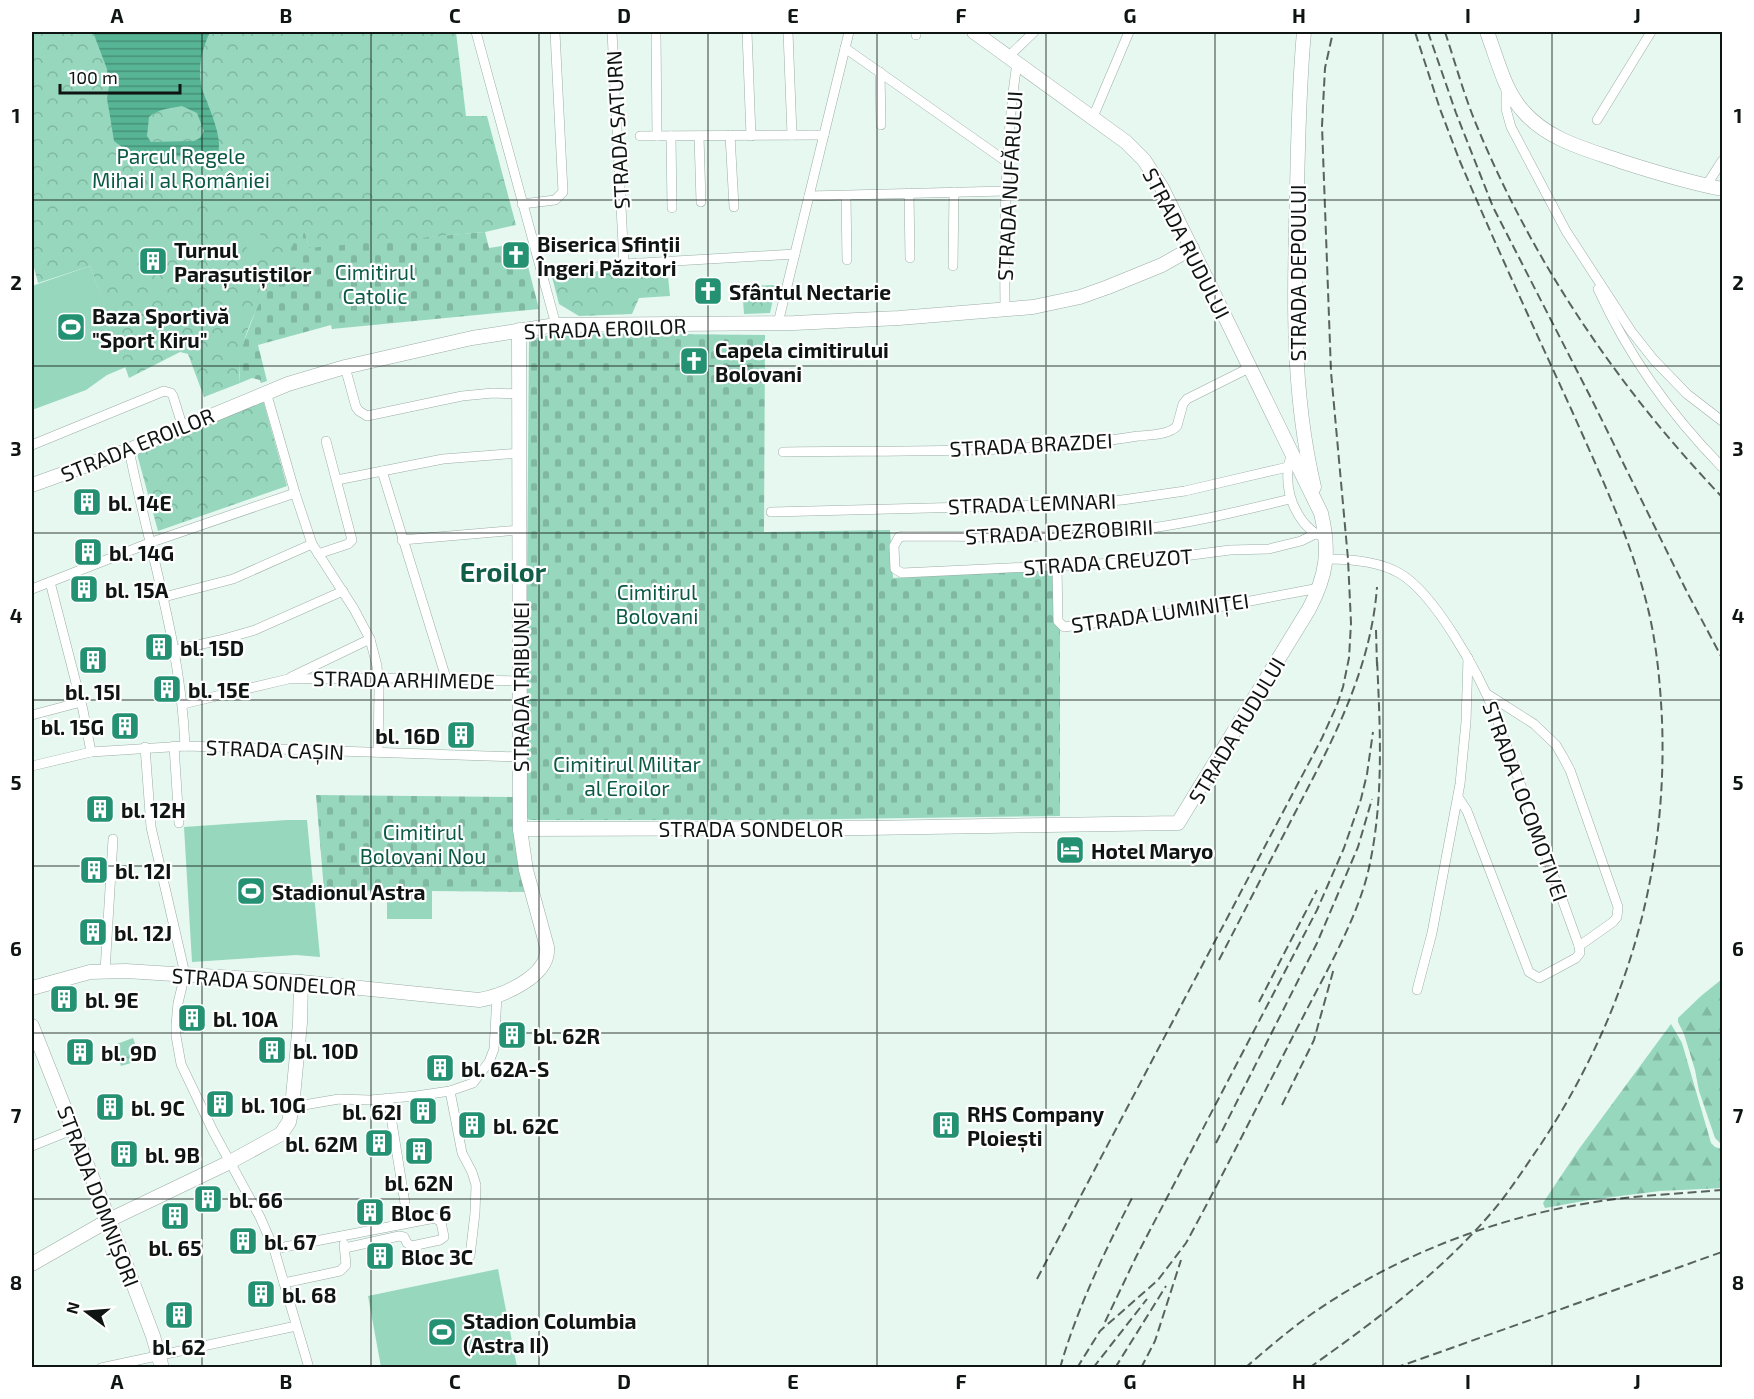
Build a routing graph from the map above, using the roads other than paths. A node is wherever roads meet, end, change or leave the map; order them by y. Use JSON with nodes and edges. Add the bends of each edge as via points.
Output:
{"nodes":[{"id":1,"x":476,"y":32,"type":"edge"},
{"id":2,"x":555,"y":32,"type":"edge"},
{"id":3,"x":612,"y":32,"type":"edge"},
{"id":4,"x":656,"y":32,"type":"edge"},
{"id":5,"x":747,"y":32,"type":"edge"},
{"id":6,"x":789,"y":32,"type":"edge"},
{"id":7,"x":849,"y":32,"type":"edge"},
{"id":8,"x":974,"y":32,"type":"edge"},
{"id":9,"x":1034,"y":32,"type":"edge"},
{"id":10,"x":1130,"y":32,"type":"edge"},
{"id":11,"x":1304,"y":32,"type":"edge"},
{"id":12,"x":1488,"y":32,"type":"edge"},
{"id":13,"x":1651,"y":32,"type":"edge"},
{"id":14,"x":845,"y":48,"type":"junction"},
{"id":15,"x":1013,"y":59,"type":"junction"},
{"id":16,"x":880,"y":72,"type":"junction"},
{"id":17,"x":1506,"y":82,"type":"junction"},
{"id":18,"x":1093,"y":117,"type":"junction"},
{"id":19,"x":1597,"y":120,"type":"dead end"},
{"id":20,"x":881,"y":125,"type":"dead end"},
{"id":21,"x":699,"y":135,"type":"junction"},
{"id":22,"x":730,"y":135,"type":"junction"},
{"id":23,"x":751,"y":135,"type":"junction"},
{"id":24,"x":792,"y":135,"type":"junction"},
{"id":25,"x":824,"y":135,"type":"junction"},
{"id":26,"x":640,"y":136,"type":"dead end"},
{"id":27,"x":657,"y":136,"type":"junction"},
{"id":28,"x":671,"y":136,"type":"junction"},
{"id":29,"x":1722,"y":161,"type":"edge"},
{"id":30,"x":1007,"y":162,"type":"junction"},
{"id":31,"x":1706,"y":186,"type":"junction"},
{"id":32,"x":1722,"y":189,"type":"edge"},
{"id":33,"x":1005,"y":191,"type":"junction"},
{"id":34,"x":954,"y":192,"type":"junction"},
{"id":35,"x":909,"y":193,"type":"junction"},
{"id":36,"x":810,"y":196,"type":"junction"},
{"id":37,"x":846,"y":196,"type":"junction"},
{"id":38,"x":701,"y":202,"type":"dead end"},
{"id":39,"x":522,"y":204,"type":"junction"},
{"id":40,"x":734,"y":207,"type":"dead end"},
{"id":41,"x":672,"y":208,"type":"dead end"},
{"id":42,"x":1192,"y":248,"type":"junction"},
{"id":43,"x":795,"y":254,"type":"junction"},
{"id":44,"x":910,"y":258,"type":"dead end"},
{"id":45,"x":848,"y":260,"type":"dead end"},
{"id":46,"x":1586,"y":262,"type":"junction"},
{"id":47,"x":624,"y":264,"type":"junction"},
{"id":48,"x":954,"y":266,"type":"dead end"},
{"id":49,"x":541,"y":273,"type":"junction"},
{"id":50,"x":1005,"y":310,"type":"junction"},
{"id":51,"x":778,"y":323,"type":"junction"},
{"id":52,"x":556,"y":325,"type":"junction"},
{"id":53,"x":519,"y":330,"type":"junction"},
{"id":54,"x":345,"y":367,"type":"junction"},
{"id":55,"x":1249,"y":368,"type":"junction"},
{"id":56,"x":266,"y":392,"type":"junction"},
{"id":57,"x":519,"y":394,"type":"junction"},
{"id":58,"x":1302,"y":420,"type":"junction"},
{"id":59,"x":1276,"y":422,"type":"junction"},
{"id":60,"x":1722,"y":422,"type":"edge"},
{"id":61,"x":183,"y":428,"type":"junction"},
{"id":62,"x":326,"y":441,"type":"dead end"},
{"id":63,"x":32,"y":445,"type":"edge"},
{"id":64,"x":129,"y":450,"type":"junction"},
{"id":65,"x":783,"y":452,"type":"dead end"},
{"id":66,"x":520,"y":453,"type":"junction"},
{"id":67,"x":1290,"y":460,"type":"junction"},
{"id":68,"x":1722,"y":467,"type":"edge"},
{"id":69,"x":382,"y":471,"type":"junction"},
{"id":70,"x":337,"y":480,"type":"junction"},
{"id":71,"x":32,"y":485,"type":"edge"},
{"id":72,"x":295,"y":493,"type":"junction"},
{"id":73,"x":1290,"y":499,"type":"junction"},
{"id":74,"x":771,"y":512,"type":"dead end"},
{"id":75,"x":1321,"y":513,"type":"junction"},
{"id":76,"x":520,"y":530,"type":"junction"},
{"id":77,"x":1321,"y":535,"type":"junction"},
{"id":78,"x":402,"y":540,"type":"junction"},
{"id":79,"x":152,"y":542,"type":"junction"},
{"id":80,"x":312,"y":544,"type":"junction"},
{"id":81,"x":318,"y":554,"type":"junction"},
{"id":82,"x":1327,"y":559,"type":"junction"},
{"id":83,"x":1057,"y":566,"type":"junction"},
{"id":84,"x":898,"y":572,"type":"joint"},
{"id":85,"x":50,"y":582,"type":"junction"},
{"id":86,"x":1319,"y":588,"type":"junction"},
{"id":87,"x":32,"y":589,"type":"edge"},
{"id":88,"x":343,"y":591,"type":"junction"},
{"id":89,"x":164,"y":597,"type":"junction"},
{"id":90,"x":370,"y":639,"type":"junction"},
{"id":91,"x":175,"y":650,"type":"junction"},
{"id":92,"x":1468,"y":658,"type":"junction"},
{"id":93,"x":378,"y":678,"type":"junction"},
{"id":94,"x":446,"y":678,"type":"junction"},
{"id":95,"x":288,"y":679,"type":"junction"},
{"id":96,"x":520,"y":681,"type":"junction"},
{"id":97,"x":1487,"y":693,"type":"junction"},
{"id":98,"x":81,"y":702,"type":"junction"},
{"id":99,"x":183,"y":704,"type":"junction"},
{"id":100,"x":32,"y":715,"type":"edge"},
{"id":101,"x":174,"y":746,"type":"junction"},
{"id":102,"x":185,"y":746,"type":"junction"},
{"id":103,"x":145,"y":747,"type":"junction"},
{"id":104,"x":91,"y":752,"type":"junction"},
{"id":105,"x":378,"y":752,"type":"junction"},
{"id":106,"x":520,"y":757,"type":"junction"},
{"id":107,"x":32,"y":766,"type":"edge"},
{"id":108,"x":1458,"y":797,"type":"junction"},
{"id":109,"x":179,"y":823,"type":"dead end"},
{"id":110,"x":1178,"y":823,"type":"joint"},
{"id":111,"x":520,"y":829,"type":"junction"},
{"id":112,"x":113,"y":839,"type":"dead end"},
{"id":113,"x":1579,"y":946,"type":"junction"},
{"id":114,"x":105,"y":971,"type":"junction"},
{"id":115,"x":185,"y":974,"type":"junction"},
{"id":116,"x":302,"y":982,"type":"junction"},
{"id":117,"x":32,"y":988,"type":"edge"},
{"id":118,"x":1417,"y":990,"type":"dead end"},
{"id":119,"x":497,"y":996,"type":"junction"},
{"id":120,"x":32,"y":1026,"type":"edge"},
{"id":121,"x":450,"y":1091,"type":"junction"},
{"id":122,"x":388,"y":1098,"type":"junction"},
{"id":123,"x":292,"y":1107,"type":"junction"},
{"id":124,"x":74,"y":1129,"type":"junction"},
{"id":125,"x":32,"y":1146,"type":"edge"},
{"id":126,"x":230,"y":1162,"type":"junction"},
{"id":127,"x":110,"y":1220,"type":"junction"},
{"id":128,"x":404,"y":1223,"type":"junction"},
{"id":129,"x":343,"y":1235,"type":"junction"},
{"id":130,"x":404,"y":1237,"type":"junction"},
{"id":131,"x":345,"y":1248,"type":"junction"},
{"id":132,"x":274,"y":1249,"type":"junction"},
{"id":133,"x":470,"y":1256,"type":"dead end"},
{"id":134,"x":32,"y":1264,"type":"edge"},
{"id":135,"x":284,"y":1283,"type":"junction"},
{"id":136,"x":296,"y":1326,"type":"junction"},
{"id":137,"x":160,"y":1361,"type":"edge"},
{"id":138,"x":118,"y":1366,"type":"edge"},
{"id":139,"x":101,"y":1368,"type":"edge"},
{"id":140,"x":309,"y":1368,"type":"edge"}],
"edges":[{"from":1,"to":39,"type":"street"},
{"from":2,"to":39,"type":"street","via":[[562,192],[555,200]]},
{"from":3,"to":47,"type":"street","name":"STRADA SATURN"},
{"from":4,"to":27,"type":"street"},
{"from":5,"to":23,"type":"street"},
{"from":6,"to":24,"type":"street"},
{"from":7,"to":14,"type":"street"},
{"from":8,"to":15,"type":"street","name":"STRADA RUDULUI"},
{"from":9,"to":15,"type":"street"},
{"from":10,"to":18,"type":"street"},
{"from":11,"to":58,"type":"street","name":"STRADA DEPOULUI","via":[[1295,308]]},
{"from":12,"to":17,"type":"street"},
{"from":13,"to":19,"type":"street"},
{"from":14,"to":16,"type":"street"},
{"from":14,"to":25,"type":"street"},
{"from":15,"to":18,"type":"street","name":"STRADA RUDULUI"},
{"from":15,"to":30,"type":"street","name":"STRADA NUFĂRULUI"},
{"from":16,"to":20,"type":"street"},
{"from":16,"to":30,"type":"street"},
{"from":17,"to":31,"type":"street","via":[[1522,110],[1542,128],[1569,143]]},
{"from":17,"to":46,"type":"street","via":[[1511,127],[1548,200]]},
{"from":18,"to":42,"type":"street","name":"STRADA RUDULUI","via":[[1144,160]]},
{"from":21,"to":22,"type":"street"},
{"from":21,"to":28,"type":"street"},
{"from":21,"to":38,"type":"street"},
{"from":22,"to":23,"type":"street"},
{"from":22,"to":40,"type":"street"},
{"from":23,"to":24,"type":"street"},
{"from":24,"to":25,"type":"street"},
{"from":25,"to":36,"type":"street"},
{"from":26,"to":27,"type":"street"},
{"from":27,"to":28,"type":"street"},
{"from":28,"to":41,"type":"street"},
{"from":29,"to":31,"type":"street"},
{"from":30,"to":33,"type":"street","name":"STRADA NUFĂRULUI"},
{"from":31,"to":32,"type":"street"},
{"from":33,"to":34,"type":"street"},
{"from":33,"to":50,"type":"street","name":"STRADA NUFĂRULUI"},
{"from":34,"to":35,"type":"street"},
{"from":34,"to":48,"type":"street"},
{"from":35,"to":37,"type":"street"},
{"from":35,"to":44,"type":"street"},
{"from":36,"to":37,"type":"street"},
{"from":36,"to":43,"type":"street"},
{"from":37,"to":45,"type":"street"},
{"from":39,"to":49,"type":"street"},
{"from":42,"to":50,"type":"street","name":"STRADA EROILOR","via":[[1154,269],[1080,297]]},
{"from":42,"to":55,"type":"street","name":"STRADA RUDULUI"},
{"from":43,"to":47,"type":"street"},
{"from":43,"to":51,"type":"street"},
{"from":46,"to":60,"type":"street","via":[[1654,360]]},
{"from":46,"to":68,"type":"street","via":[[1612,320],[1654,386]]},
{"from":47,"to":49,"type":"street"},
{"from":49,"to":52,"type":"street"},
{"from":50,"to":51,"type":"street","name":"STRADA EROILOR"},
{"from":51,"to":52,"type":"street","name":"STRADA EROILOR"},
{"from":52,"to":53,"type":"street","name":"STRADA EROILOR"},
{"from":53,"to":54,"type":"street","name":"STRADA EROILOR"},
{"from":53,"to":57,"type":"street","name":"STRADA TRIBUNEI"},
{"from":54,"to":56,"type":"street","name":"STRADA EROILOR"},
{"from":54,"to":57,"type":"street","via":[[356,407],[367,417],[462,396]]},
{"from":55,"to":59,"type":"street","name":"STRADA RUDULUI"},
{"from":55,"to":65,"type":"street","name":"STRADA BRAZDEI","via":[[1187,399],[1177,426],[1169,432],[1034,447]]},
{"from":56,"to":61,"type":"street","name":"STRADA EROILOR"},
{"from":56,"to":72,"type":"street"},
{"from":57,"to":66,"type":"street","name":"STRADA TRIBUNEI"},
{"from":58,"to":59,"type":"street"},
{"from":58,"to":75,"type":"street","name":"STRADA DEPOULUI"},
{"from":59,"to":67,"type":"street","name":"STRADA RUDULUI"},
{"from":61,"to":63,"type":"street","via":[[173,396],[164,391]]},
{"from":61,"to":64,"type":"street","name":"STRADA EROILOR"},
{"from":62,"to":70,"type":"street"},
{"from":64,"to":71,"type":"street","name":"STRADA EROILOR"},
{"from":64,"to":79,"type":"street"},
{"from":66,"to":69,"type":"street","via":[[443,459]]},
{"from":66,"to":76,"type":"street","name":"STRADA TRIBUNEI"},
{"from":67,"to":73,"type":"street","name":"STRADA RUDULUI"},
{"from":67,"to":74,"type":"street","name":"STRADA LEMNARI","via":[[1205,487],[1122,500],[1044,506]]},
{"from":67,"to":75,"type":"street","name":"STRADA RUDULUI"},
{"from":69,"to":70,"type":"street"},
{"from":69,"to":78,"type":"street"},
{"from":70,"to":81,"type":"street","via":[[352,540]]},
{"from":72,"to":79,"type":"street"},
{"from":72,"to":80,"type":"street"},
{"from":73,"to":77,"type":"street","name":"STRADA RUDULUI","via":[[1299,517]]},
{"from":73,"to":84,"type":"street","name":"STRADA DEZROBIRII","via":[[1129,531],[904,536],[894,546]]},
{"from":75,"to":77,"type":"street","name":"STRADA RUDULUI"},
{"from":76,"to":78,"type":"street"},
{"from":76,"to":96,"type":"street","name":"STRADA TRIBUNEI"},
{"from":77,"to":82,"type":"street","name":"STRADA RUDULUI"},
{"from":77,"to":83,"type":"street","name":"STRADA CREUZOT","via":[[1261,550]]},
{"from":78,"to":94,"type":"street"},
{"from":79,"to":85,"type":"street"},
{"from":79,"to":89,"type":"street"},
{"from":80,"to":81,"type":"street"},
{"from":80,"to":89,"type":"street","via":[[233,579]]},
{"from":81,"to":88,"type":"street"},
{"from":82,"to":86,"type":"street","name":"STRADA RUDULUI"},
{"from":82,"to":92,"type":"street","name":"STRADA LOCOMOTIVEI","via":[[1381,566],[1406,578],[1436,610]]},
{"from":83,"to":84,"type":"street","name":"STRADA CREUZOT"},
{"from":83,"to":86,"type":"street","name":"STRADA LUMINIȚEI","via":[[1058,621],[1064,627],[1224,606]]},
{"from":85,"to":87,"type":"street"},
{"from":85,"to":98,"type":"street"},
{"from":86,"to":110,"type":"street","name":"STRADA RUDULUI","via":[[1304,619]]},
{"from":88,"to":90,"type":"street"},
{"from":88,"to":91,"type":"street","via":[[255,630]]},
{"from":89,"to":91,"type":"street"},
{"from":90,"to":93,"type":"street"},
{"from":90,"to":95,"type":"street","name":"STRADA ARHIMEDE"},
{"from":91,"to":99,"type":"street"},
{"from":92,"to":97,"type":"street","name":"STRADA LOCOMOTIVEI"},
{"from":92,"to":108,"type":"street","via":[[1466,732]]},
{"from":93,"to":94,"type":"street","name":"STRADA ARHIMEDE"},
{"from":93,"to":95,"type":"street","name":"STRADA ARHIMEDE"},
{"from":93,"to":105,"type":"street"},
{"from":94,"to":96,"type":"street","name":"STRADA ARHIMEDE"},
{"from":95,"to":99,"type":"street","name":"STRADA ARHIMEDE"},
{"from":96,"to":106,"type":"street","name":"STRADA TRIBUNEI"},
{"from":97,"to":113,"type":"street","name":"STRADA LOCOMOTIVEI"},
{"from":97,"to":113,"type":"street","via":[[1545,734],[1570,770],[1618,907],[1613,922]]},
{"from":98,"to":100,"type":"street"},
{"from":98,"to":104,"type":"street"},
{"from":99,"to":102,"type":"street"},
{"from":101,"to":102,"type":"street","name":"STRADA CAȘIN"},
{"from":101,"to":103,"type":"street","name":"STRADA CAȘIN"},
{"from":101,"to":109,"type":"street"},
{"from":102,"to":105,"type":"street","name":"STRADA CAȘIN"},
{"from":103,"to":104,"type":"street","name":"STRADA CAȘIN"},
{"from":103,"to":115,"type":"street","via":[[151,827]]},
{"from":104,"to":107,"type":"street","name":"STRADA CAȘIN"},
{"from":105,"to":106,"type":"street","name":"STRADA CAȘIN"},
{"from":106,"to":111,"type":"street","name":"STRADA TRIBUNEI"},
{"from":108,"to":113,"type":"street","via":[[1467,811],[1529,972],[1539,978],[1549,974],[1579,956]]},
{"from":108,"to":118,"type":"street"},
{"from":110,"to":111,"type":"street","name":"STRADA SONDELOR"},
{"from":111,"to":119,"type":"street","name":"STRADA SONDELOR","via":[[548,954],[539,970]]},
{"from":112,"to":114,"type":"street"},
{"from":114,"to":115,"type":"street","name":"STRADA SONDELOR"},
{"from":114,"to":117,"type":"street","name":"STRADA SONDELOR"},
{"from":115,"to":116,"type":"street","name":"STRADA SONDELOR"},
{"from":115,"to":126,"type":"street","via":[[176,1025],[181,1064]]},
{"from":116,"to":119,"type":"street","name":"STRADA SONDELOR","via":[[449,998],[478,1000]]},
{"from":116,"to":123,"type":"street"},
{"from":119,"to":121,"type":"street","via":[[494,1049],[489,1062],[473,1083]]},
{"from":120,"to":124,"type":"street","name":"STRADA DOMNIȘORI"},
{"from":121,"to":122,"type":"street"},
{"from":121,"to":133,"type":"street","via":[[462,1153],[476,1185]]},
{"from":122,"to":123,"type":"street","via":[[339,1099]]},
{"from":122,"to":128,"type":"street"},
{"from":123,"to":126,"type":"street","via":[[281,1134]]},
{"from":124,"to":125,"type":"street"},
{"from":124,"to":127,"type":"street","name":"STRADA DOMNIȘORI"},
{"from":126,"to":127,"type":"street"},
{"from":126,"to":132,"type":"street"},
{"from":127,"to":134,"type":"street"},
{"from":127,"to":137,"type":"street","name":"STRADA DOMNIȘORI"},
{"from":128,"to":129,"type":"street"},
{"from":128,"to":130,"type":"street"},
{"from":128,"to":130,"type":"street","via":[[435,1218],[441,1222],[444,1237],[412,1246]]},
{"from":129,"to":131,"type":"street"},
{"from":129,"to":132,"type":"street"},
{"from":130,"to":131,"type":"street"},
{"from":131,"to":135,"type":"street","via":[[346,1265],[340,1271]]},
{"from":132,"to":135,"type":"street"},
{"from":135,"to":136,"type":"street"},
{"from":136,"to":137,"type":"street"},
{"from":136,"to":140,"type":"street"},
{"from":137,"to":138,"type":"street"},
{"from":138,"to":139,"type":"street"}]}
